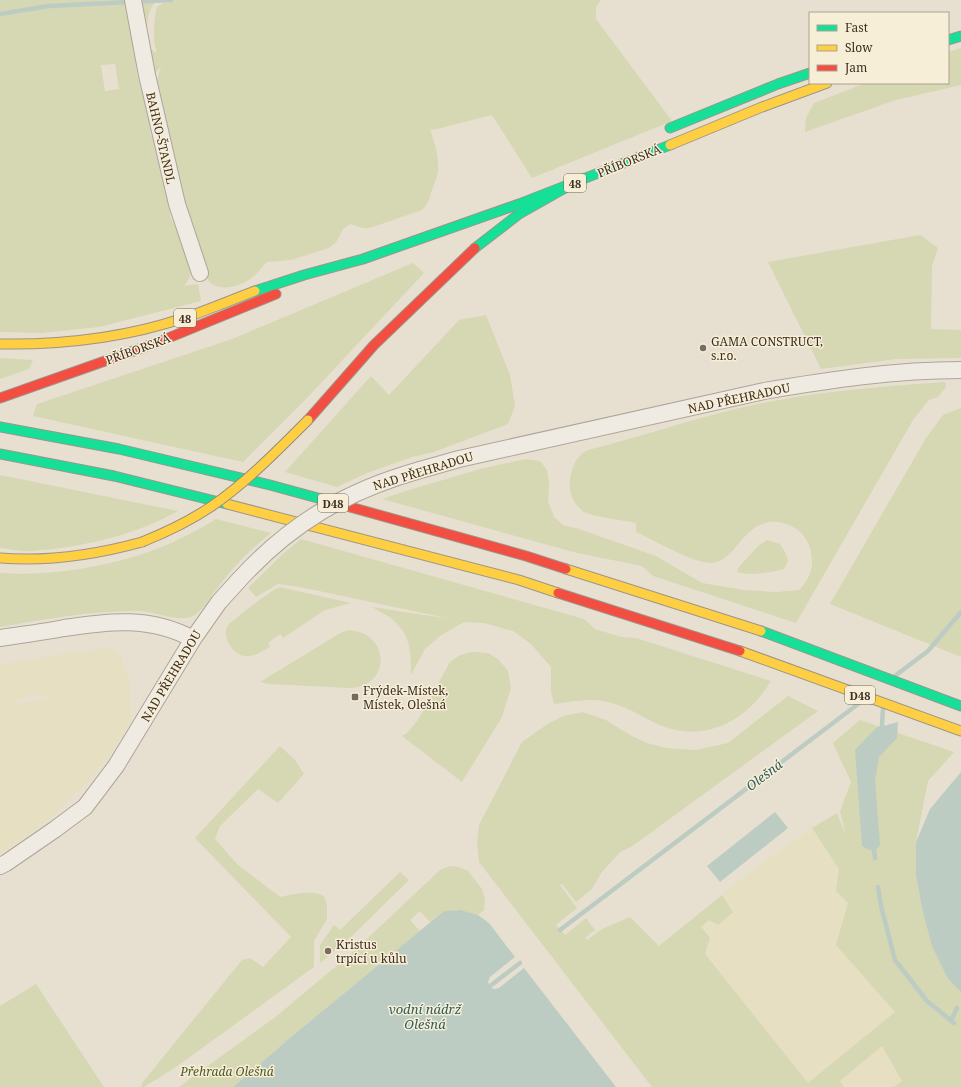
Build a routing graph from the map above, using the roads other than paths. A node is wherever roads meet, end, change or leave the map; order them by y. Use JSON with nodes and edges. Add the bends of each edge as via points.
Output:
{"nodes":[{"id":1,"x":133,"y":4,"type":"edge"},
{"id":2,"x":961,"y":36,"type":"edge"},
{"id":3,"x":949,"y":40,"type":"edge"},
{"id":4,"x":809,"y":72,"type":"edge"},
{"id":5,"x":824,"y":84,"type":"edge"},
{"id":6,"x":661,"y":132,"type":"dead end"},
{"id":7,"x":572,"y":184,"type":"junction"},
{"id":8,"x":462,"y":214,"type":"dead end"},
{"id":9,"x":363,"y":259,"type":"junction"},
{"id":10,"x":200,"y":273,"type":"dead end"},
{"id":11,"x":0,"y":344,"type":"edge"},
{"id":12,"x":961,"y":370,"type":"edge"},
{"id":13,"x":0,"y":398,"type":"edge"},
{"id":14,"x":0,"y":427,"type":"edge"},
{"id":15,"x":0,"y":454,"type":"edge"},
{"id":16,"x":0,"y":558,"type":"edge"},
{"id":17,"x":0,"y":638,"type":"edge"},
{"id":18,"x":193,"y":640,"type":"junction"},
{"id":19,"x":961,"y":706,"type":"edge"},
{"id":20,"x":961,"y":731,"type":"edge"},
{"id":21,"x":0,"y":866,"type":"edge"}],
"edges":[{"from":1,"to":10,"type":"street","name":"BAHNO-ŠTANDL","via":[[177,204]]},
{"from":2,"to":3,"type":"main road"},
{"from":4,"to":6,"type":"main road","name":"PŘÍBORSKÁ"},
{"from":5,"to":7,"type":"main road","name":"PŘÍBORSKÁ","number":"48"},
{"from":7,"to":9,"type":"main road","name":"PŘÍBORSKÁ","number":"48"},
{"from":7,"to":16,"type":"main road","bridge":true,"via":[[519,214],[472,250],[374,345],[308,420],[253,474],[214,505],[179,526],[116,550],[63,559]]},
{"from":8,"to":9,"type":"main road","name":"PŘÍBORSKÁ","number":"48"},
{"from":9,"to":11,"type":"main road","number":"48","via":[[283,281],[184,318],[136,331],[67,343]]},
{"from":9,"to":13,"type":"main road","name":"PŘÍBORSKÁ","via":[[156,342]]},
{"from":12,"to":18,"type":"street","name":"NAD PŘEHRADOU","bridge":true,"via":[[858,377],[764,391],[459,459],[377,484],[319,512],[276,543],[219,602]]},
{"from":14,"to":19,"type":"main road","number":"D48","via":[[119,450],[270,485],[526,556],[767,633]]},
{"from":15,"to":20,"type":"main road","number":"D48","via":[[114,476],[519,580],[759,657]]},
{"from":17,"to":18,"type":"street","via":[[89,624],[135,622],[165,627]]},
{"from":18,"to":21,"type":"street","name":"NAD PŘEHRADOU","via":[[116,766],[85,807]]}]}
